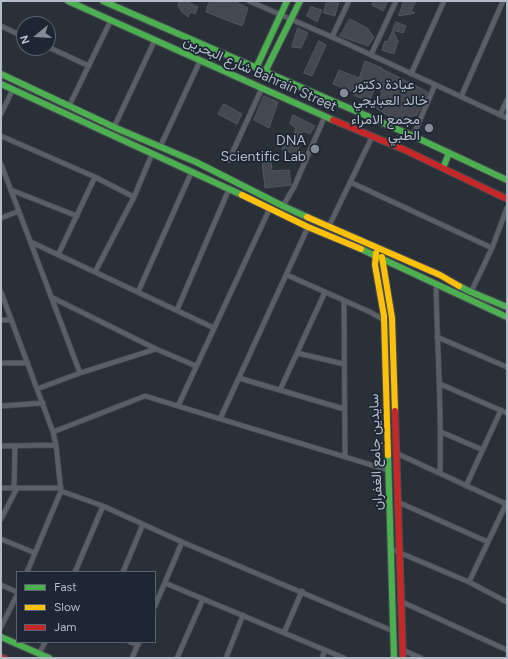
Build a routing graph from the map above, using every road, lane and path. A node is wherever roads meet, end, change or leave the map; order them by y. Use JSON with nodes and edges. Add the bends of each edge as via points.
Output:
{"nodes":[{"id":1,"x":68,"y":1,"type":"edge"},
{"id":2,"x":103,"y":1,"type":"edge"},
{"id":3,"x":249,"y":1,"type":"edge"},
{"id":4,"x":287,"y":1,"type":"edge"},
{"id":5,"x":300,"y":1,"type":"edge"},
{"id":6,"x":349,"y":1,"type":"edge"},
{"id":7,"x":396,"y":1,"type":"edge"},
{"id":8,"x":444,"y":1,"type":"edge"},
{"id":9,"x":503,"y":1,"type":"edge"},
{"id":10,"x":113,"y":3,"type":"edge"},
{"id":11,"x":281,"y":14,"type":"junction"},
{"id":12,"x":292,"y":19,"type":"junction"},
{"id":13,"x":111,"y":20,"type":"junction"},
{"id":14,"x":1,"y":26,"type":"edge"},
{"id":15,"x":16,"y":33,"type":"edge"},
{"id":16,"x":332,"y":37,"type":"junction"},
{"id":17,"x":155,"y":40,"type":"junction"},
{"id":18,"x":56,"y":52,"type":"edge"},
{"id":19,"x":371,"y":55,"type":"junction"},
{"id":20,"x":200,"y":61,"type":"junction"},
{"id":21,"x":89,"y":66,"type":"junction"},
{"id":22,"x":256,"y":68,"type":"junction"},
{"id":23,"x":265,"y":72,"type":"junction"},
{"id":24,"x":1,"y":74,"type":"edge"},
{"id":25,"x":411,"y":74,"type":"junction"},
{"id":26,"x":1,"y":84,"type":"edge"},
{"id":27,"x":435,"y":85,"type":"junction"},
{"id":28,"x":262,"y":88,"type":"junction"},
{"id":29,"x":13,"y":90,"type":"junction"},
{"id":30,"x":461,"y":97,"type":"junction"},
{"id":31,"x":507,"y":100,"type":"edge"},
{"id":32,"x":70,"y":106,"type":"junction"},
{"id":33,"x":1,"y":114,"type":"edge"},
{"id":34,"x":500,"y":115,"type":"junction"},
{"id":35,"x":325,"y":116,"type":"junction"},
{"id":36,"x":507,"y":118,"type":"edge"},
{"id":37,"x":114,"y":126,"type":"junction"},
{"id":38,"x":1,"y":136,"type":"edge"},
{"id":39,"x":372,"y":136,"type":"junction"},
{"id":40,"x":413,"y":136,"type":"junction"},
{"id":41,"x":160,"y":147,"type":"junction"},
{"id":42,"x":450,"y":153,"type":"junction"},
{"id":43,"x":152,"y":154,"type":"junction"},
{"id":44,"x":229,"y":160,"type":"dead end"},
{"id":45,"x":1,"y":164,"type":"edge"},
{"id":46,"x":443,"y":168,"type":"junction"},
{"id":47,"x":192,"y":171,"type":"junction"},
{"id":48,"x":95,"y":176,"type":"junction"},
{"id":49,"x":507,"y":180,"type":"edge"},
{"id":50,"x":350,"y":182,"type":"junction"},
{"id":51,"x":229,"y":189,"type":"junction"},
{"id":52,"x":11,"y":190,"type":"junction"},
{"id":53,"x":253,"y":191,"type":"junction"},
{"id":54,"x":134,"y":197,"type":"junction"},
{"id":55,"x":250,"y":199,"type":"junction"},
{"id":56,"x":507,"y":199,"type":"edge"},
{"id":57,"x":283,"y":206,"type":"junction"},
{"id":58,"x":270,"y":208,"type":"junction"},
{"id":59,"x":507,"y":208,"type":"edge"},
{"id":60,"x":19,"y":211,"type":"junction"},
{"id":61,"x":77,"y":216,"type":"junction"},
{"id":62,"x":1,"y":218,"type":"edge"},
{"id":63,"x":329,"y":226,"type":"junction"},
{"id":64,"x":308,"y":227,"type":"junction"},
{"id":65,"x":31,"y":242,"type":"junction"},
{"id":66,"x":378,"y":247,"type":"junction"},
{"id":67,"x":492,"y":248,"type":"junction"},
{"id":68,"x":384,"y":250,"type":"junction"},
{"id":69,"x":375,"y":255,"type":"junction"},
{"id":70,"x":58,"y":256,"type":"junction"},
{"id":71,"x":382,"y":258,"type":"junction"},
{"id":72,"x":95,"y":272,"type":"junction"},
{"id":73,"x":286,"y":275,"type":"junction"},
{"id":74,"x":436,"y":284,"type":"junction"},
{"id":75,"x":1,"y":292,"type":"edge"},
{"id":76,"x":138,"y":292,"type":"junction"},
{"id":77,"x":325,"y":292,"type":"junction"},
{"id":78,"x":471,"y":292,"type":"junction"},
{"id":79,"x":51,"y":297,"type":"junction"},
{"id":80,"x":344,"y":301,"type":"junction"},
{"id":81,"x":507,"y":307,"type":"edge"},
{"id":82,"x":177,"y":310,"type":"junction"},
{"id":83,"x":507,"y":317,"type":"edge"},
{"id":84,"x":1,"y":320,"type":"edge"},
{"id":85,"x":11,"y":320,"type":"junction"},
{"id":86,"x":384,"y":320,"type":"junction"},
{"id":87,"x":214,"y":328,"type":"junction"},
{"id":88,"x":437,"y":336,"type":"junction"},
{"id":89,"x":156,"y":349,"type":"junction"},
{"id":90,"x":297,"y":353,"type":"junction"},
{"id":91,"x":1,"y":363,"type":"edge"},
{"id":92,"x":28,"y":363,"type":"junction"},
{"id":93,"x":344,"y":364,"type":"junction"},
{"id":94,"x":196,"y":366,"type":"junction"},
{"id":95,"x":507,"y":367,"type":"edge"},
{"id":96,"x":80,"y":373,"type":"junction"},
{"id":97,"x":239,"y":378,"type":"junction"},
{"id":98,"x":440,"y":384,"type":"junction"},
{"id":99,"x":37,"y":389,"type":"junction"},
{"id":100,"x":280,"y":390,"type":"junction"},
{"id":101,"x":43,"y":403,"type":"junction"},
{"id":102,"x":1,"y":406,"type":"edge"},
{"id":103,"x":178,"y":406,"type":"junction"},
{"id":104,"x":344,"y":409,"type":"junction"},
{"id":105,"x":501,"y":410,"type":"junction"},
{"id":106,"x":507,"y":413,"type":"edge"},
{"id":107,"x":220,"y":418,"type":"junction"},
{"id":108,"x":53,"y":432,"type":"junction"},
{"id":109,"x":441,"y":432,"type":"junction"},
{"id":110,"x":56,"y":445,"type":"junction"},
{"id":111,"x":1,"y":446,"type":"edge"},
{"id":112,"x":15,"y":446,"type":"junction"},
{"id":113,"x":483,"y":450,"type":"junction"},
{"id":114,"x":396,"y":454,"type":"junction"},
{"id":115,"x":345,"y":457,"type":"junction"},
{"id":116,"x":388,"y":470,"type":"junction"},
{"id":117,"x":440,"y":473,"type":"junction"},
{"id":118,"x":466,"y":486,"type":"junction"},
{"id":119,"x":1,"y":488,"type":"edge"},
{"id":120,"x":16,"y":488,"type":"junction"},
{"id":121,"x":61,"y":489,"type":"junction"},
{"id":122,"x":398,"y":502,"type":"junction"},
{"id":123,"x":506,"y":503,"type":"edge"},
{"id":124,"x":102,"y":506,"type":"junction"},
{"id":125,"x":1,"y":519,"type":"edge"},
{"id":126,"x":143,"y":524,"type":"junction"},
{"id":127,"x":1,"y":539,"type":"edge"},
{"id":128,"x":182,"y":542,"type":"junction"},
{"id":129,"x":488,"y":542,"type":"junction"},
{"id":130,"x":391,"y":549,"type":"junction"},
{"id":131,"x":399,"y":552,"type":"junction"},
{"id":132,"x":35,"y":553,"type":"junction"},
{"id":133,"x":27,"y":571,"type":"edge"},
{"id":134,"x":75,"y":571,"type":"edge"},
{"id":135,"x":123,"y":571,"type":"edge"},
{"id":136,"x":165,"y":582,"type":"junction"},
{"id":137,"x":469,"y":582,"type":"junction"},
{"id":138,"x":1,"y":586,"type":"edge"},
{"id":139,"x":302,"y":591,"type":"junction"},
{"id":140,"x":16,"y":594,"type":"edge"},
{"id":141,"x":16,"y":596,"type":"edge"},
{"id":142,"x":203,"y":599,"type":"junction"},
{"id":143,"x":400,"y":601,"type":"junction"},
{"id":144,"x":507,"y":602,"type":"edge"},
{"id":145,"x":156,"y":604,"type":"edge"},
{"id":146,"x":243,"y":615,"type":"junction"},
{"id":147,"x":1,"y":627,"type":"edge"},
{"id":148,"x":393,"y":631,"type":"junction"},
{"id":149,"x":284,"y":633,"type":"junction"},
{"id":150,"x":1,"y":637,"type":"edge"},
{"id":151,"x":44,"y":643,"type":"edge"},
{"id":152,"x":138,"y":644,"type":"edge"},
{"id":153,"x":325,"y":650,"type":"junction"},
{"id":154,"x":403,"y":650,"type":"junction"},
{"id":155,"x":507,"y":650,"type":"edge"},
{"id":156,"x":39,"y":654,"type":"junction"},
{"id":157,"x":49,"y":658,"type":"edge"},
{"id":158,"x":132,"y":658,"type":"edge"},
{"id":159,"x":177,"y":658,"type":"edge"},
{"id":160,"x":226,"y":658,"type":"edge"},
{"id":161,"x":322,"y":658,"type":"edge"},
{"id":162,"x":344,"y":658,"type":"edge"},
{"id":163,"x":394,"y":658,"type":"edge"},
{"id":164,"x":403,"y":658,"type":"edge"},
{"id":165,"x":421,"y":658,"type":"edge"}],
"edges":[{"from":1,"to":13,"type":"street","name":"شارع البحرين Bahrain Street"},
{"from":2,"to":10,"type":"street","name":"شارع البحرين Bahrain Street"},
{"from":3,"to":11,"type":"street"},
{"from":4,"to":11,"type":"street"},
{"from":5,"to":12,"type":"street"},
{"from":6,"to":16,"type":"street"},
{"from":7,"to":19,"type":"street"},
{"from":8,"to":25,"type":"street"},
{"from":9,"to":30,"type":"street"},
{"from":10,"to":22,"type":"street","name":"شارع البحرين Bahrain Street"},
{"from":11,"to":12,"type":"street"},
{"from":11,"to":22,"type":"street"},
{"from":12,"to":16,"type":"street"},
{"from":12,"to":23,"type":"street"},
{"from":13,"to":17,"type":"street","name":"شارع البحرين Bahrain Street"},
{"from":13,"to":21,"type":"street"},
{"from":14,"to":15,"type":"street"},
{"from":16,"to":19,"type":"street"},
{"from":17,"to":20,"type":"street","name":"شارع البحرين Bahrain Street"},
{"from":17,"to":37,"type":"street"},
{"from":18,"to":21,"type":"street"},
{"from":19,"to":25,"type":"street"},
{"from":20,"to":28,"type":"street","name":"شارع البحرين Bahrain Street"},
{"from":20,"to":41,"type":"street"},
{"from":21,"to":32,"type":"street"},
{"from":22,"to":23,"type":"street","name":"شارع البحرين Bahrain Street"},
{"from":23,"to":40,"type":"street","name":"شارع البحرين Bahrain Street"},
{"from":24,"to":32,"type":"street"},
{"from":25,"to":27,"type":"street"},
{"from":26,"to":29,"type":"street"},
{"from":27,"to":30,"type":"street"},
{"from":27,"to":40,"type":"street"},
{"from":28,"to":35,"type":"street","name":"شارع البحرين Bahrain Street"},
{"from":28,"to":44,"type":"street"},
{"from":29,"to":33,"type":"street"},
{"from":29,"to":43,"type":"street"},
{"from":30,"to":34,"type":"street"},
{"from":31,"to":34,"type":"street"},
{"from":32,"to":37,"type":"street"},
{"from":34,"to":36,"type":"street"},
{"from":35,"to":39,"type":"street","name":"شارع البحرين Bahrain Street"},
{"from":35,"to":57,"type":"street"},
{"from":37,"to":41,"type":"street"},
{"from":38,"to":48,"type":"street"},
{"from":39,"to":46,"type":"street","name":"شارع البحرين Bahrain Street"},
{"from":39,"to":50,"type":"street"},
{"from":40,"to":42,"type":"street","name":"شارع البحرين Bahrain Street"},
{"from":41,"to":53,"type":"street"},
{"from":42,"to":46,"type":"street"},
{"from":42,"to":49,"type":"street","name":"شارع البحرين Bahrain Street"},
{"from":43,"to":47,"type":"street"},
{"from":43,"to":54,"type":"street"},
{"from":45,"to":52,"type":"street"},
{"from":46,"to":56,"type":"street","name":"شارع البحرين Bahrain Street"},
{"from":47,"to":51,"type":"street"},
{"from":47,"to":76,"type":"street"},
{"from":48,"to":54,"type":"street"},
{"from":48,"to":61,"type":"street"},
{"from":50,"to":63,"type":"street"},
{"from":50,"to":67,"type":"street"},
{"from":51,"to":55,"type":"street"},
{"from":51,"to":82,"type":"street"},
{"from":52,"to":60,"type":"street"},
{"from":52,"to":61,"type":"street"},
{"from":53,"to":55,"type":"street"},
{"from":53,"to":57,"type":"street"},
{"from":54,"to":72,"type":"street"},
{"from":55,"to":58,"type":"street"},
{"from":57,"to":63,"type":"street"},
{"from":58,"to":64,"type":"street"},
{"from":58,"to":87,"type":"street"},
{"from":59,"to":67,"type":"street"},
{"from":60,"to":62,"type":"street"},
{"from":60,"to":65,"type":"street"},
{"from":61,"to":70,"type":"street"},
{"from":63,"to":66,"type":"street"},
{"from":64,"to":69,"type":"street"},
{"from":64,"to":73,"type":"street"},
{"from":65,"to":70,"type":"street"},
{"from":65,"to":79,"type":"street"},
{"from":66,"to":68,"type":"street"},
{"from":66,"to":69,"type":"street","name":"سايدين جامع الغفران"},
{"from":67,"to":78,"type":"street"},
{"from":68,"to":71,"type":"street","name":"سايدين جامع الغفران"},
{"from":68,"to":78,"type":"street"},
{"from":69,"to":71,"type":"street"},
{"from":69,"to":86,"type":"street","name":"سايدين جامع الغفران"},
{"from":70,"to":72,"type":"street"},
{"from":71,"to":74,"type":"street"},
{"from":71,"to":114,"type":"street","name":"سايدين جامع الغفران","via":[[392,318]]},
{"from":72,"to":76,"type":"street"},
{"from":73,"to":77,"type":"street"},
{"from":73,"to":97,"type":"street"},
{"from":74,"to":83,"type":"street"},
{"from":74,"to":88,"type":"street"},
{"from":75,"to":85,"type":"street"},
{"from":76,"to":82,"type":"street"},
{"from":77,"to":80,"type":"street"},
{"from":77,"to":90,"type":"street"},
{"from":78,"to":81,"type":"street"},
{"from":79,"to":89,"type":"street"},
{"from":79,"to":96,"type":"street"},
{"from":80,"to":86,"type":"street"},
{"from":80,"to":93,"type":"street"},
{"from":82,"to":87,"type":"street"},
{"from":84,"to":85,"type":"street"},
{"from":85,"to":92,"type":"street"},
{"from":86,"to":116,"type":"street","name":"سايدين جامع الغفران"},
{"from":87,"to":94,"type":"street"},
{"from":88,"to":95,"type":"street"},
{"from":88,"to":98,"type":"street"},
{"from":89,"to":94,"type":"street"},
{"from":89,"to":96,"type":"street"},
{"from":90,"to":93,"type":"street"},
{"from":90,"to":100,"type":"street"},
{"from":91,"to":92,"type":"street"},
{"from":92,"to":99,"type":"street"},
{"from":93,"to":104,"type":"street"},
{"from":94,"to":103,"type":"street"},
{"from":96,"to":99,"type":"street"},
{"from":97,"to":100,"type":"street"},
{"from":97,"to":107,"type":"street"},
{"from":98,"to":105,"type":"street"},
{"from":98,"to":109,"type":"street"},
{"from":99,"to":101,"type":"street"},
{"from":100,"to":104,"type":"street"},
{"from":101,"to":102,"type":"street"},
{"from":101,"to":108,"type":"street"},
{"from":103,"to":107,"type":"street"},
{"from":103,"to":108,"type":"street","via":[[145,396]]},
{"from":104,"to":115,"type":"street"},
{"from":105,"to":106,"type":"street"},
{"from":105,"to":113,"type":"street"},
{"from":107,"to":115,"type":"street"},
{"from":108,"to":110,"type":"street"},
{"from":109,"to":113,"type":"street"},
{"from":109,"to":117,"type":"street"},
{"from":110,"to":112,"type":"street"},
{"from":110,"to":121,"type":"street"},
{"from":111,"to":112,"type":"street"},
{"from":112,"to":120,"type":"street"},
{"from":113,"to":118,"type":"street"},
{"from":114,"to":117,"type":"street"},
{"from":114,"to":122,"type":"street","name":"سايدين جامع الغفران"},
{"from":115,"to":116,"type":"street"},
{"from":116,"to":130,"type":"street","name":"سايدين جامع الغفران"},
{"from":117,"to":118,"type":"street"},
{"from":118,"to":123,"type":"street"},
{"from":119,"to":120,"type":"street"},
{"from":120,"to":121,"type":"street"},
{"from":120,"to":125,"type":"street"},
{"from":121,"to":124,"type":"street"},
{"from":121,"to":132,"type":"street"},
{"from":122,"to":129,"type":"street"},
{"from":122,"to":131,"type":"street","name":"سايدين جامع الغفران"},
{"from":123,"to":129,"type":"street"},
{"from":124,"to":126,"type":"street"},
{"from":124,"to":134,"type":"street"},
{"from":126,"to":128,"type":"street"},
{"from":126,"to":135,"type":"street"},
{"from":127,"to":132,"type":"street"},
{"from":128,"to":136,"type":"street"},
{"from":128,"to":139,"type":"street"},
{"from":129,"to":137,"type":"street"},
{"from":130,"to":131,"type":"street"},
{"from":130,"to":148,"type":"street","name":"سايدين جامع الغفران"},
{"from":131,"to":137,"type":"street"},
{"from":131,"to":143,"type":"street","name":"سايدين جامع الغفران"},
{"from":132,"to":133,"type":"street"},
{"from":136,"to":142,"type":"street"},
{"from":136,"to":145,"type":"street"},
{"from":137,"to":144,"type":"street"},
{"from":138,"to":140,"type":"street"},
{"from":139,"to":148,"type":"street"},
{"from":139,"to":149,"type":"street"},
{"from":141,"to":147,"type":"street"},
{"from":142,"to":146,"type":"street"},
{"from":142,"to":159,"type":"street"},
{"from":143,"to":154,"type":"street","name":"سايدين جامع الغفران"},
{"from":143,"to":155,"type":"street"},
{"from":146,"to":149,"type":"street"},
{"from":146,"to":160,"type":"street"},
{"from":148,"to":163,"type":"street","name":"سايدين جامع الغفران"},
{"from":149,"to":153,"type":"street"},
{"from":150,"to":156,"type":"street"},
{"from":151,"to":156,"type":"street"},
{"from":152,"to":158,"type":"street"},
{"from":153,"to":161,"type":"street"},
{"from":153,"to":162,"type":"street"},
{"from":154,"to":164,"type":"street","name":"سايدين جامع الغفران"},
{"from":154,"to":165,"type":"street"},
{"from":156,"to":157,"type":"street"}]}
